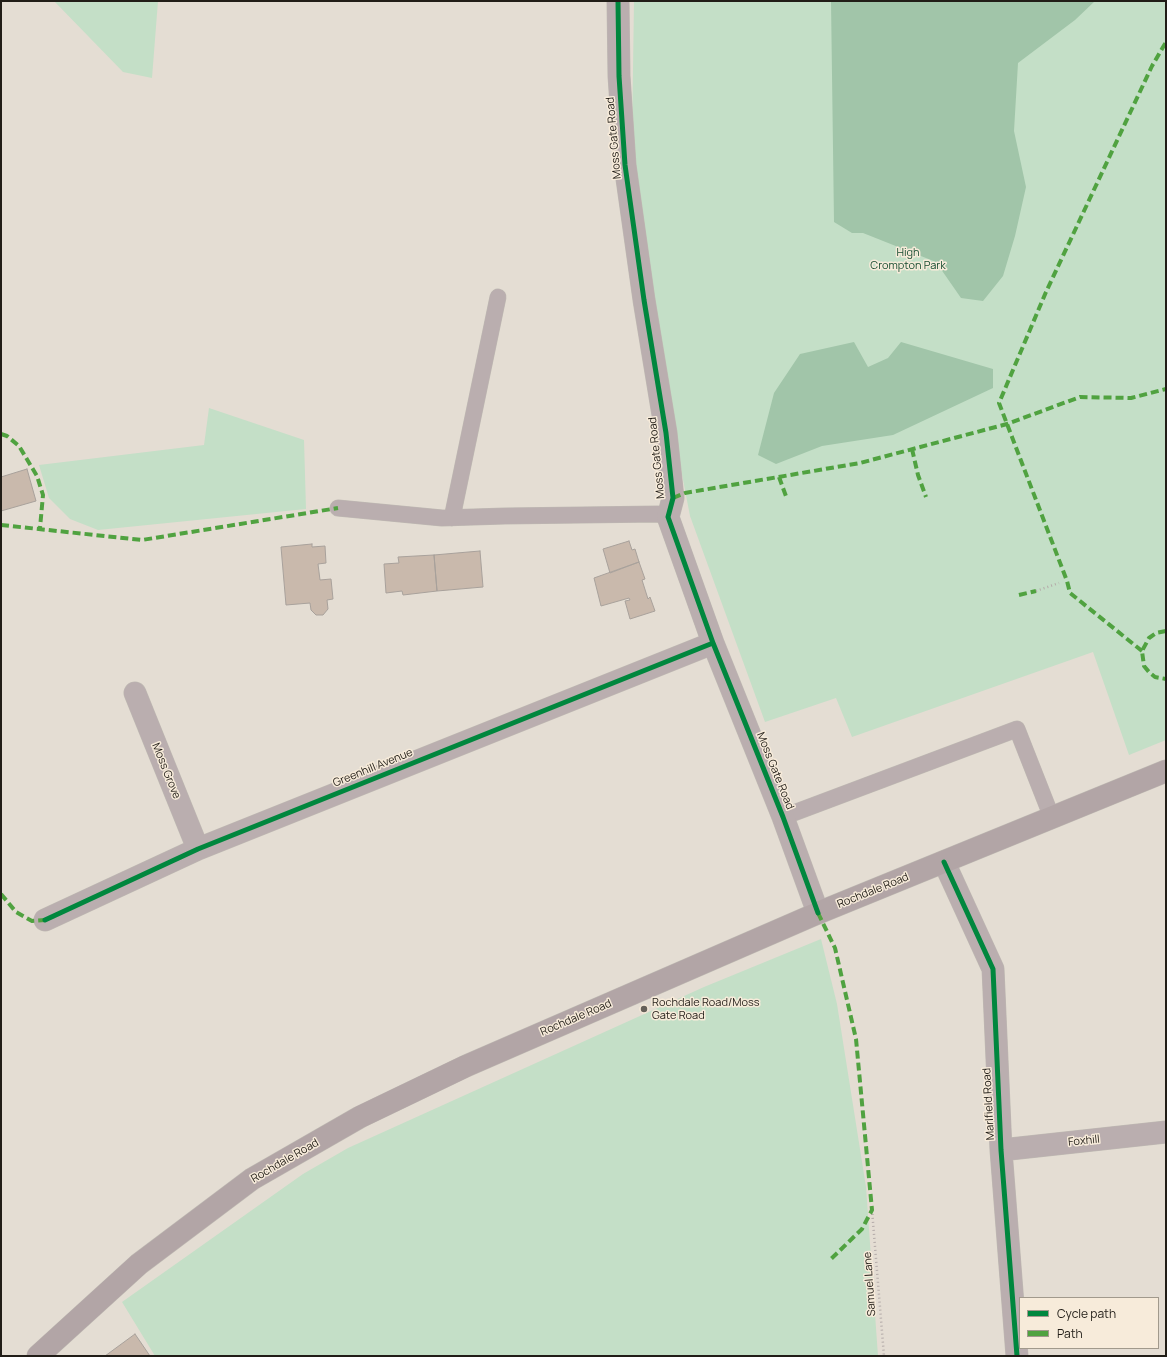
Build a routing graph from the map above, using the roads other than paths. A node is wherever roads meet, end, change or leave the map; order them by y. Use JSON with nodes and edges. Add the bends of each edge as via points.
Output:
{"nodes":[{"id":1,"x":618,"y":1,"type":"edge"},
{"id":2,"x":498,"y":297,"type":"dead end"},
{"id":3,"x":338,"y":508,"type":"dead end"},
{"id":4,"x":668,"y":516,"type":"junction"},
{"id":5,"x":452,"y":518,"type":"junction"},
{"id":6,"x":713,"y":643,"type":"junction"},
{"id":7,"x":135,"y":693,"type":"dead end"},
{"id":8,"x":1166,"y":771,"type":"edge"},
{"id":9,"x":783,"y":817,"type":"junction"},
{"id":10,"x":1052,"y":818,"type":"junction"},
{"id":11,"x":198,"y":849,"type":"junction"},
{"id":12,"x":944,"y":862,"type":"junction"},
{"id":13,"x":818,"y":913,"type":"junction"},
{"id":14,"x":45,"y":920,"type":"dead end"},
{"id":15,"x":1166,"y":1132,"type":"edge"},
{"id":16,"x":1001,"y":1150,"type":"junction"},
{"id":17,"x":38,"y":1356,"type":"edge"},
{"id":18,"x":1017,"y":1356,"type":"edge"}],
"edges":[{"from":1,"to":4,"type":"street","name":"Moss Gate Road","via":[[618,76],[625,165],[667,440],[673,498]]},
{"from":2,"to":5,"type":"lane"},
{"from":3,"to":5,"type":"lane"},
{"from":4,"to":5,"type":"lane","via":[[658,514]]},
{"from":4,"to":6,"type":"street","name":"Moss Gate Road"},
{"from":6,"to":9,"type":"street","name":"Moss Gate Road"},
{"from":6,"to":11,"type":"street","name":"Greenhill Avenue"},
{"from":7,"to":11,"type":"street","name":"Moss Grove"},
{"from":8,"to":10,"type":"main road","name":"Rochdale Road"},
{"from":9,"to":10,"type":"lane","via":[[1017,729]]},
{"from":9,"to":13,"type":"street","name":"Moss Gate Road"},
{"from":10,"to":12,"type":"main road","name":"Rochdale Road"},
{"from":11,"to":14,"type":"street","name":"Greenhill Avenue"},
{"from":12,"to":13,"type":"main road","name":"Rochdale Road"},
{"from":12,"to":16,"type":"street","name":"Marlfield Road","via":[[993,969]]},
{"from":13,"to":17,"type":"main road","name":"Rochdale Road","via":[[466,1066],[360,1117],[252,1179],[139,1264]]},
{"from":15,"to":16,"type":"street","name":"Foxhill"},
{"from":16,"to":18,"type":"street","name":"Marlfield Road"}]}
